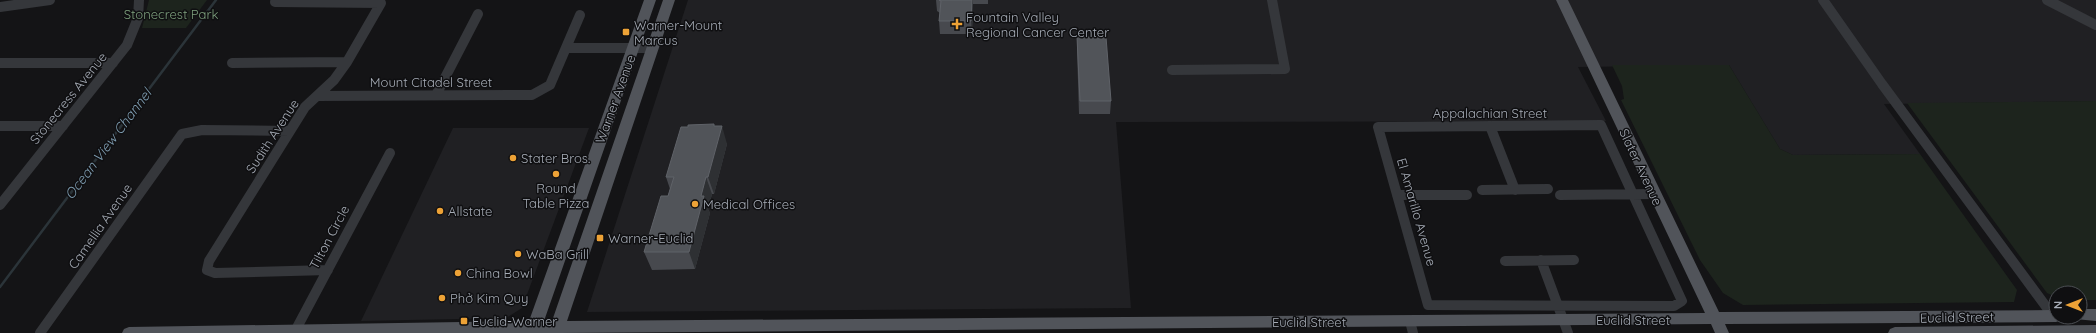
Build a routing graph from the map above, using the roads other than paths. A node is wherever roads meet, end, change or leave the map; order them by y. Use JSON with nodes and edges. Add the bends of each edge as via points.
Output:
{"nodes":[{"id":1,"x":50,"y":0,"type":"edge"},
{"id":2,"x":139,"y":0,"type":"edge"},
{"id":3,"x":650,"y":0,"type":"edge"},
{"id":4,"x":669,"y":0,"type":"edge"},
{"id":5,"x":1272,"y":0,"type":"edge"},
{"id":6,"x":1562,"y":0,"type":"edge"},
{"id":7,"x":1823,"y":0,"type":"edge"},
{"id":8,"x":2048,"y":0,"type":"edge"},
{"id":9,"x":275,"y":2,"type":"dead end"},
{"id":10,"x":0,"y":7,"type":"edge"},
{"id":11,"x":478,"y":14,"type":"dead end"},
{"id":12,"x":580,"y":15,"type":"dead end"},
{"id":13,"x":2096,"y":25,"type":"edge"},
{"id":14,"x":566,"y":48,"type":"junction"},
{"id":15,"x":633,"y":48,"type":"junction"},
{"id":16,"x":652,"y":48,"type":"junction"},
{"id":17,"x":347,"y":62,"type":"junction"},
{"id":18,"x":0,"y":63,"type":"edge"},
{"id":19,"x":113,"y":63,"type":"junction"},
{"id":20,"x":232,"y":63,"type":"dead end"},
{"id":21,"x":1172,"y":70,"type":"dead end"},
{"id":22,"x":436,"y":95,"type":"junction"},
{"id":23,"x":618,"y":95,"type":"junction"},
{"id":24,"x":317,"y":96,"type":"junction"},
{"id":25,"x":0,"y":126,"type":"edge"},
{"id":26,"x":63,"y":126,"type":"junction"},
{"id":27,"x":1378,"y":126,"type":"joint"},
{"id":28,"x":1490,"y":126,"type":"junction"},
{"id":29,"x":290,"y":131,"type":"junction"},
{"id":30,"x":624,"y":131,"type":"junction"},
{"id":31,"x":390,"y":153,"type":"dead end"},
{"id":32,"x":1548,"y":189,"type":"dead end"},
{"id":33,"x":1482,"y":190,"type":"dead end"},
{"id":34,"x":1515,"y":190,"type":"junction"},
{"id":35,"x":1634,"y":194,"type":"junction"},
{"id":36,"x":1654,"y":194,"type":"junction"},
{"id":37,"x":1397,"y":195,"type":"junction"},
{"id":38,"x":1467,"y":195,"type":"dead end"},
{"id":39,"x":1560,"y":195,"type":"dead end"},
{"id":40,"x":2,"y":200,"type":"edge"},
{"id":41,"x":1540,"y":260,"type":"junction"},
{"id":42,"x":1574,"y":260,"type":"dead end"},
{"id":43,"x":1505,"y":261,"type":"dead end"},
{"id":44,"x":328,"y":270,"type":"junction"},
{"id":45,"x":1558,"y":305,"type":"junction"},
{"id":46,"x":2048,"y":307,"type":"edge"},
{"id":47,"x":2048,"y":316,"type":"edge"},
{"id":48,"x":1936,"y":317,"type":"junction"},
{"id":49,"x":1716,"y":319,"type":"junction"},
{"id":50,"x":1566,"y":326,"type":"edge"},
{"id":51,"x":1411,"y":327,"type":"edge"},
{"id":52,"x":533,"y":330,"type":"edge"},
{"id":53,"x":556,"y":330,"type":"edge"},
{"id":54,"x":2096,"y":331,"type":"edge"},
{"id":55,"x":294,"y":332,"type":"edge"},
{"id":56,"x":1946,"y":332,"type":"edge"},
{"id":57,"x":40,"y":333,"type":"edge"},
{"id":58,"x":129,"y":333,"type":"edge"},
{"id":59,"x":1722,"y":333,"type":"edge"},
{"id":60,"x":1895,"y":333,"type":"edge"}],
"edges":[{"from":1,"to":10,"type":"street"},
{"from":2,"to":19,"type":"street","name":"Stonecress Avenue","via":[[135,30]]},
{"from":3,"to":15,"type":"main road","name":"Warner Avenue"},
{"from":4,"to":16,"type":"main road","name":"Warner Avenue"},
{"from":5,"to":21,"type":"street","via":[[1286,69]]},
{"from":6,"to":36,"type":"main road","name":"Slater Avenue"},
{"from":7,"to":46,"type":"street","via":[[1882,84]]},
{"from":8,"to":13,"type":"street"},
{"from":9,"to":17,"type":"street","name":"Sudith Avenue","via":[[381,3]]},
{"from":11,"to":22,"type":"street"},
{"from":12,"to":14,"type":"street"},
{"from":14,"to":15,"type":"street"},
{"from":14,"to":22,"type":"street","name":"Mount Citadel Street","via":[[550,85],[532,95]]},
{"from":15,"to":16,"type":"street"},
{"from":15,"to":23,"type":"main road","name":"Warner Avenue"},
{"from":16,"to":30,"type":"main road","name":"Warner Avenue"},
{"from":17,"to":20,"type":"street"},
{"from":17,"to":24,"type":"street","name":"Sudith Avenue","via":[[334,80]]},
{"from":18,"to":19,"type":"street"},
{"from":19,"to":26,"type":"street","name":"Stonecress Avenue"},
{"from":22,"to":24,"type":"street","name":"Mount Citadel Street"},
{"from":23,"to":30,"type":"main road","via":[[621,104],[616,124],[617,128]]},
{"from":23,"to":52,"type":"main road","name":"Warner Avenue"},
{"from":24,"to":29,"type":"street","name":"Sudith Avenue"},
{"from":25,"to":26,"type":"street"},
{"from":26,"to":40,"type":"street","name":"Stonecress Avenue"},
{"from":27,"to":28,"type":"street","name":"Appalachian Street"},
{"from":27,"to":37,"type":"street","name":"El Amarillo Avenue"},
{"from":28,"to":34,"type":"street"},
{"from":28,"to":35,"type":"street","name":"Appalachian Street","via":[[1601,125]]},
{"from":29,"to":44,"type":"street","name":"Sudith Avenue","via":[[209,261],[207,270],[215,273]]},
{"from":29,"to":57,"type":"street","name":"Camellia Avenue","via":[[202,130],[182,134]]},
{"from":30,"to":53,"type":"main road","name":"Warner Avenue"},
{"from":31,"to":44,"type":"street","name":"Tilton Circle"},
{"from":32,"to":34,"type":"street"},
{"from":33,"to":34,"type":"street"},
{"from":35,"to":36,"type":"street"},
{"from":35,"to":39,"type":"street"},
{"from":35,"to":45,"type":"street","via":[[1682,301],[1674,306]]},
{"from":36,"to":49,"type":"main road","name":"Slater Avenue"},
{"from":37,"to":38,"type":"street"},
{"from":37,"to":45,"type":"street","name":"El Amarillo Avenue","via":[[1428,305]]},
{"from":41,"to":42,"type":"street"},
{"from":41,"to":43,"type":"street"},
{"from":41,"to":45,"type":"street"},
{"from":44,"to":55,"type":"street","name":"Tilton Circle"},
{"from":45,"to":50,"type":"street"},
{"from":47,"to":48,"type":"main road","name":"Euclid Street"},
{"from":48,"to":49,"type":"main road","name":"Euclid Street"},
{"from":48,"to":56,"type":"main road"},
{"from":49,"to":50,"type":"main road","name":"Euclid Street"},
{"from":49,"to":59,"type":"main road","name":"Slater Avenue"},
{"from":50,"to":51,"type":"main road","name":"Euclid Street"},
{"from":51,"to":53,"type":"main road","name":"Euclid Street"},
{"from":52,"to":53,"type":"main road","name":"Euclid Street"},
{"from":52,"to":55,"type":"main road","name":"Euclid Street"},
{"from":54,"to":56,"type":"main road","name":"Euclid Street"},
{"from":55,"to":58,"type":"main road","name":"Euclid Street"},
{"from":56,"to":60,"type":"main road","name":"Euclid Street"}]}
